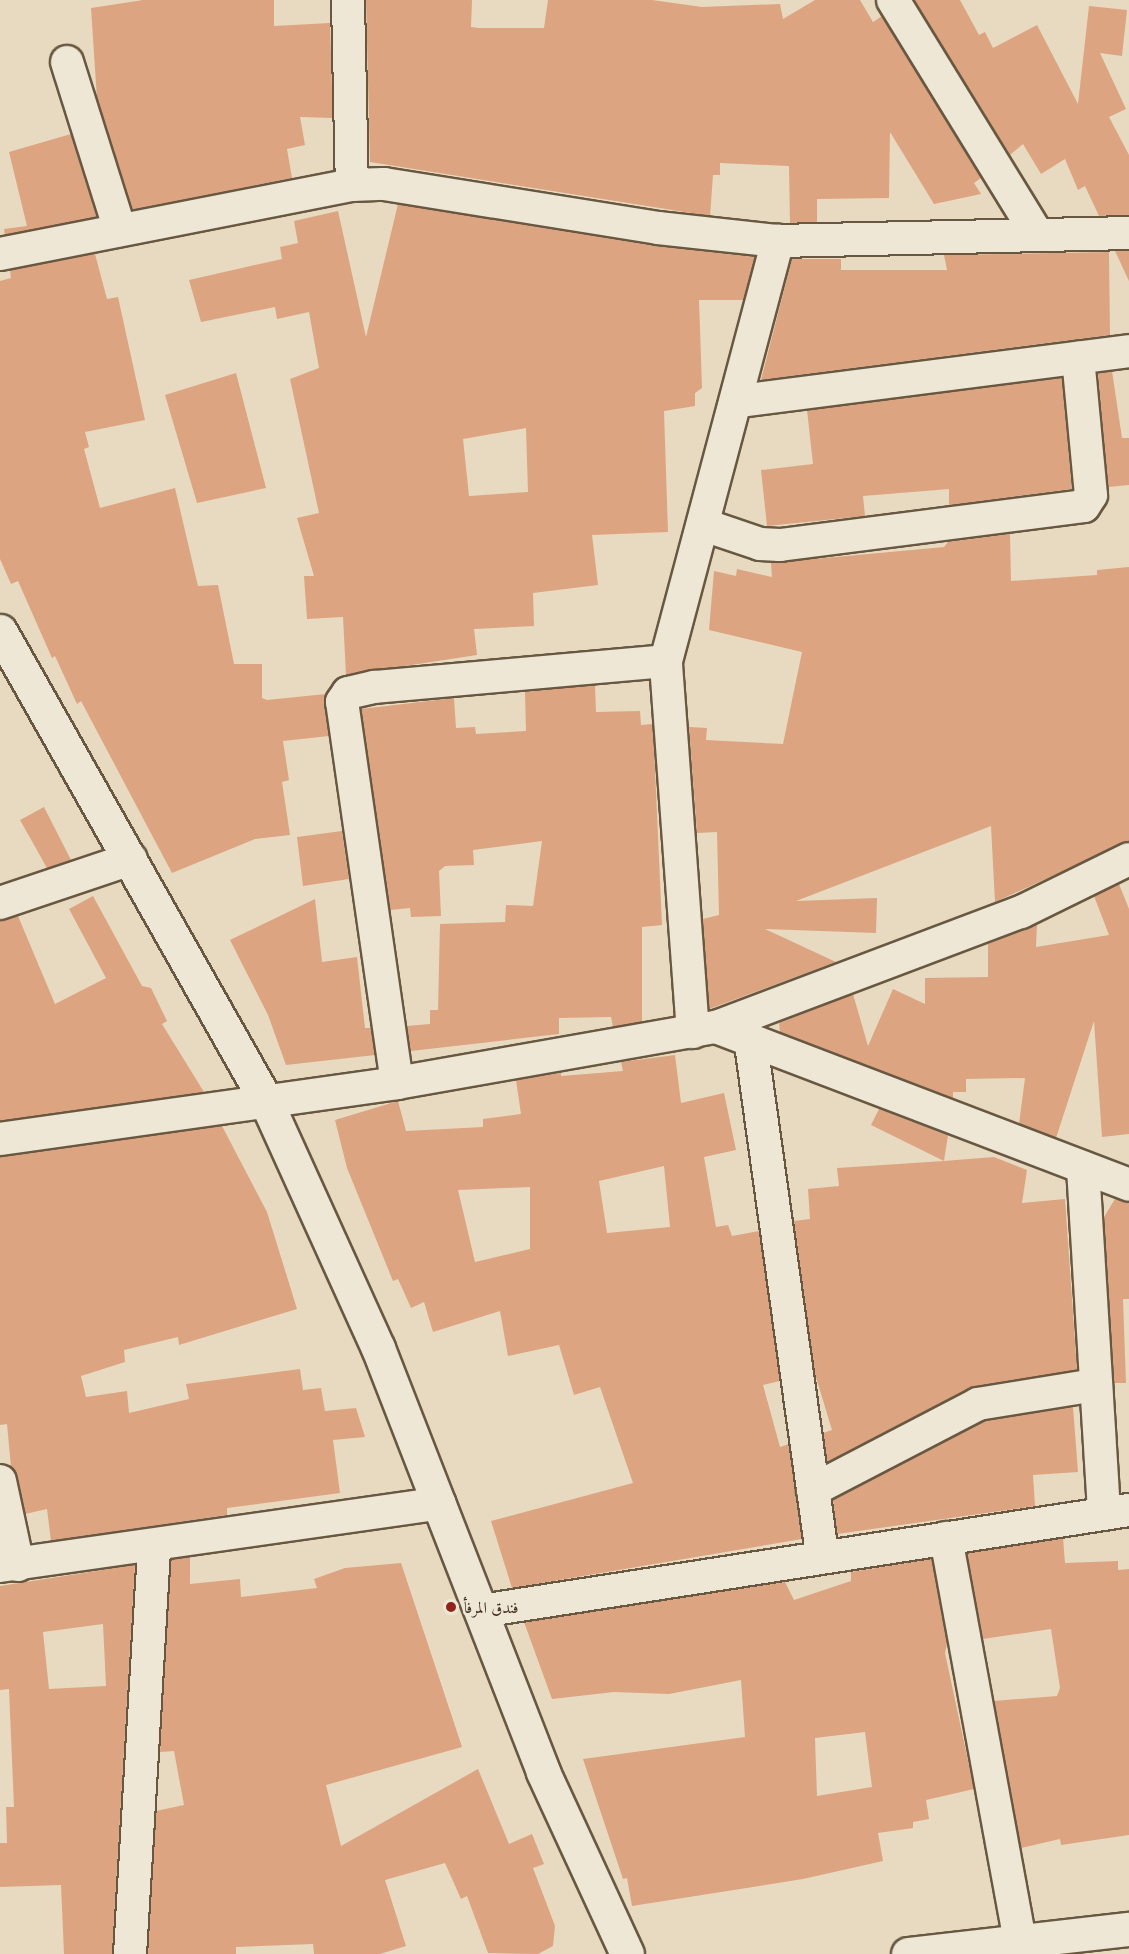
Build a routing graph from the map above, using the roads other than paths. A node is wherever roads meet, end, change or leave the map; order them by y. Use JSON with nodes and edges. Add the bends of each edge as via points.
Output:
{"nodes":[{"id":1,"x":348,"y":0,"type":"edge"},
{"id":2,"x":893,"y":0,"type":"edge"},
{"id":3,"x":67,"y":62,"type":"dead end"},
{"id":4,"x":352,"y":185,"type":"junction"},
{"id":5,"x":120,"y":230,"type":"junction"},
{"id":6,"x":1129,"y":233,"type":"edge"},
{"id":7,"x":1037,"y":234,"type":"junction"},
{"id":8,"x":778,"y":241,"type":"junction"},
{"id":9,"x":0,"y":254,"type":"edge"},
{"id":10,"x":1129,"y":351,"type":"edge"},
{"id":11,"x":1078,"y":358,"type":"junction"},
{"id":12,"x":739,"y":401,"type":"junction"},
{"id":13,"x":704,"y":525,"type":"junction"},
{"id":14,"x":0,"y":631,"type":"edge"},
{"id":15,"x":666,"y":662,"type":"junction"},
{"id":16,"x":131,"y":859,"type":"junction"},
{"id":17,"x":1129,"y":859,"type":"edge"},
{"id":18,"x":0,"y":903,"type":"edge"},
{"id":19,"x":705,"y":1030,"type":"junction"},
{"id":20,"x":751,"y":1044,"type":"junction"},
{"id":21,"x":397,"y":1083,"type":"junction"},
{"id":22,"x":265,"y":1099,"type":"junction"},
{"id":23,"x":0,"y":1139,"type":"edge"},
{"id":24,"x":1083,"y":1168,"type":"junction"},
{"id":25,"x":1129,"y":1185,"type":"edge"},
{"id":26,"x":1095,"y":1385,"type":"junction"},
{"id":27,"x":0,"y":1481,"type":"edge"},
{"id":28,"x":813,"y":1490,"type":"junction"},
{"id":29,"x":440,"y":1503,"type":"junction"},
{"id":30,"x":1117,"y":1512,"type":"edge"},
{"id":31,"x":946,"y":1538,"type":"junction"},
{"id":32,"x":154,"y":1547,"type":"junction"},
{"id":33,"x":822,"y":1554,"type":"junction"},
{"id":34,"x":9,"y":1566,"type":"edge"},
{"id":35,"x":481,"y":1611,"type":"junction"},
{"id":36,"x":1129,"y":1929,"type":"edge"},
{"id":37,"x":1020,"y":1942,"type":"junction"},
{"id":38,"x":129,"y":1954,"type":"edge"},
{"id":39,"x":627,"y":1954,"type":"edge"},
{"id":40,"x":908,"y":1954,"type":"edge"}],
"edges":[{"from":1,"to":4,"type":"street"},
{"from":2,"to":7,"type":"street"},
{"from":3,"to":5,"type":"street"},
{"from":4,"to":5,"type":"street"},
{"from":4,"to":8,"type":"street","via":[[384,184],[658,228]]},
{"from":5,"to":9,"type":"street"},
{"from":6,"to":7,"type":"street"},
{"from":7,"to":8,"type":"street"},
{"from":8,"to":12,"type":"street"},
{"from":10,"to":11,"type":"street"},
{"from":11,"to":12,"type":"street"},
{"from":11,"to":13,"type":"street","via":[[1091,495],[1084,506],[780,544],[760,544]]},
{"from":12,"to":13,"type":"street"},
{"from":13,"to":15,"type":"street"},
{"from":14,"to":16,"type":"street"},
{"from":15,"to":19,"type":"street"},
{"from":15,"to":21,"type":"street","via":[[375,687],[348,693],[342,702]]},
{"from":16,"to":18,"type":"street"},
{"from":16,"to":22,"type":"street"},
{"from":17,"to":19,"type":"street","via":[[1021,912]]},
{"from":19,"to":20,"type":"street"},
{"from":19,"to":21,"type":"street"},
{"from":20,"to":24,"type":"street"},
{"from":20,"to":28,"type":"street"},
{"from":21,"to":22,"type":"street"},
{"from":22,"to":23,"type":"street"},
{"from":22,"to":29,"type":"street","via":[[378,1348]]},
{"from":24,"to":25,"type":"street"},
{"from":24,"to":26,"type":"street"},
{"from":26,"to":28,"type":"street","via":[[978,1404]]},
{"from":26,"to":30,"type":"street"},
{"from":27,"to":34,"type":"street"},
{"from":28,"to":33,"type":"street"},
{"from":29,"to":32,"type":"street"},
{"from":29,"to":35,"type":"street"},
{"from":30,"to":31,"type":"street"},
{"from":31,"to":33,"type":"street"},
{"from":31,"to":37,"type":"street"},
{"from":32,"to":34,"type":"street"},
{"from":32,"to":38,"type":"street"},
{"from":33,"to":35,"type":"street"},
{"from":35,"to":39,"type":"street","via":[[543,1772]]},
{"from":36,"to":37,"type":"street"},
{"from":37,"to":40,"type":"street"}]}
